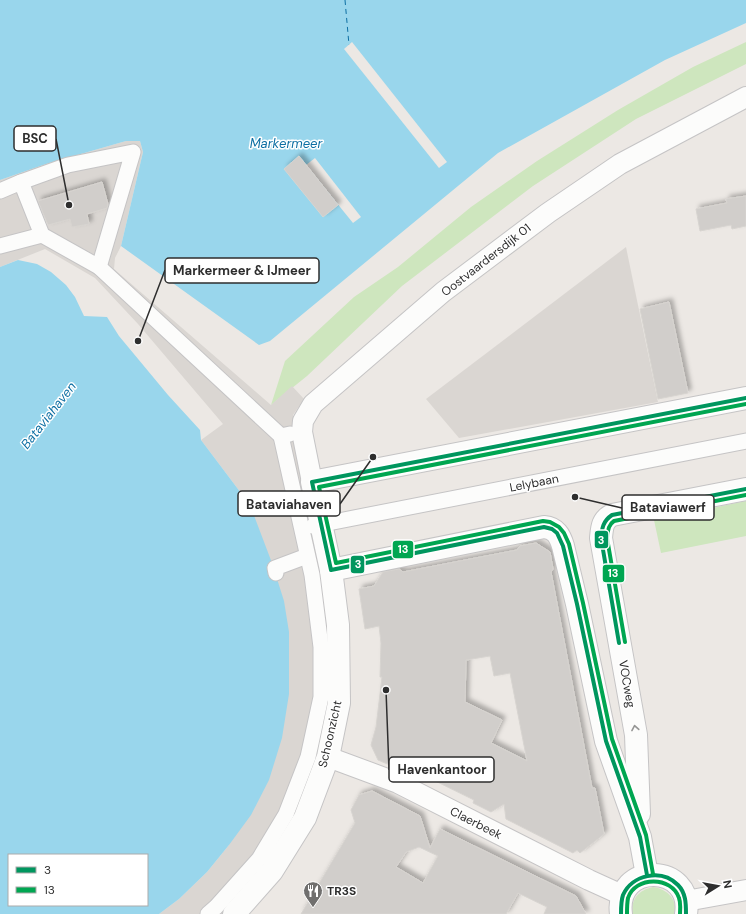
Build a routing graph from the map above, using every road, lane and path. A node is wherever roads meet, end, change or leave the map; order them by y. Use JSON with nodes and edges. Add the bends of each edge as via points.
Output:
{"nodes":[{"id":1,"x":746,"y":97,"type":"edge"},
{"id":2,"x":21,"y":182,"type":"junction"},
{"id":3,"x":0,"y":192,"type":"edge"},
{"id":4,"x":42,"y":235,"type":"junction"},
{"id":5,"x":0,"y":246,"type":"edge"},
{"id":6,"x":99,"y":267,"type":"junction"},
{"id":7,"x":746,"y":398,"type":"edge"},
{"id":8,"x":302,"y":432,"type":"junction"},
{"id":9,"x":281,"y":436,"type":"junction"},
{"id":10,"x":746,"y":441,"type":"edge"},
{"id":11,"x":312,"y":482,"type":"junction"},
{"id":12,"x":746,"y":489,"type":"edge"},
{"id":13,"x":312,"y":527,"type":"junction"},
{"id":14,"x":307,"y":556,"type":"junction"},
{"id":15,"x":274,"y":568,"type":"dead end"},
{"id":16,"x":331,"y":570,"type":"junction"},
{"id":17,"x":637,"y":752,"type":"junction"},
{"id":18,"x":328,"y":757,"type":"junction"},
{"id":19,"x":612,"y":758,"type":"junction"},
{"id":20,"x":640,"y":837,"type":"junction"},
{"id":21,"x":647,"y":875,"type":"junction"},
{"id":22,"x":746,"y":890,"type":"edge"},
{"id":23,"x":622,"y":904,"type":"edge"},
{"id":24,"x":686,"y":908,"type":"edge"},
{"id":25,"x":208,"y":914,"type":"edge"},
{"id":26,"x":234,"y":914,"type":"edge"}],
"edges":[{"from":1,"to":8,"type":"street","name":"Oostvaardersdijk 01","via":[[620,164],[506,243],[437,297],[313,404],[303,422]]},
{"from":2,"to":3,"type":"street"},
{"from":2,"to":4,"type":"street"},
{"from":2,"to":6,"type":"street","via":[[68,165],[133,152]]},
{"from":4,"to":5,"type":"street"},
{"from":4,"to":6,"type":"street"},
{"from":6,"to":9,"type":"street"},
{"from":7,"to":11,"type":"street"},
{"from":8,"to":9,"type":"street"},
{"from":8,"to":11,"type":"street","name":"Oostvaardersdijk 01"},
{"from":9,"to":13,"type":"street"},
{"from":10,"to":13,"type":"street","name":"Lelybaan"},
{"from":11,"to":13,"type":"street","name":"Schoonzicht"},
{"from":17,"to":12,"type":"street","name":"VOCweg","one_way":true,"via":[[600,538],[604,522],[612,515]]},
{"from":13,"to":14,"type":"street"},
{"from":13,"to":16,"type":"street","name":"Schoonzicht"},
{"from":14,"to":15,"type":"street"},
{"from":14,"to":25,"type":"street","via":[[312,575],[321,647],[321,697],[308,757],[286,814],[259,859]]},
{"from":16,"to":18,"type":"street","name":"Schoonzicht","via":[[338,625],[339,703]]},
{"from":16,"to":19,"type":"street","name":"VOCweg","via":[[544,527],[555,531],[564,546],[606,741]]},
{"from":17,"to":19,"type":"street"},
{"from":17,"to":20,"type":"street","name":"VOCweg"},
{"from":18,"to":23,"type":"street","name":"Claerbeek","via":[[398,783],[589,880]]},
{"from":18,"to":26,"type":"street","name":"Schoonzicht","via":[[305,818],[272,871]]},
{"from":19,"to":20,"type":"street","name":"VOCweg"},
{"from":20,"to":21,"type":"street","name":"VOCweg"},
{"from":21,"to":23,"type":"street","via":[[632,882]]},
{"from":21,"to":24,"type":"street","via":[[659,874],[674,882],[682,890]]},
{"from":22,"to":24,"type":"street"}]}
